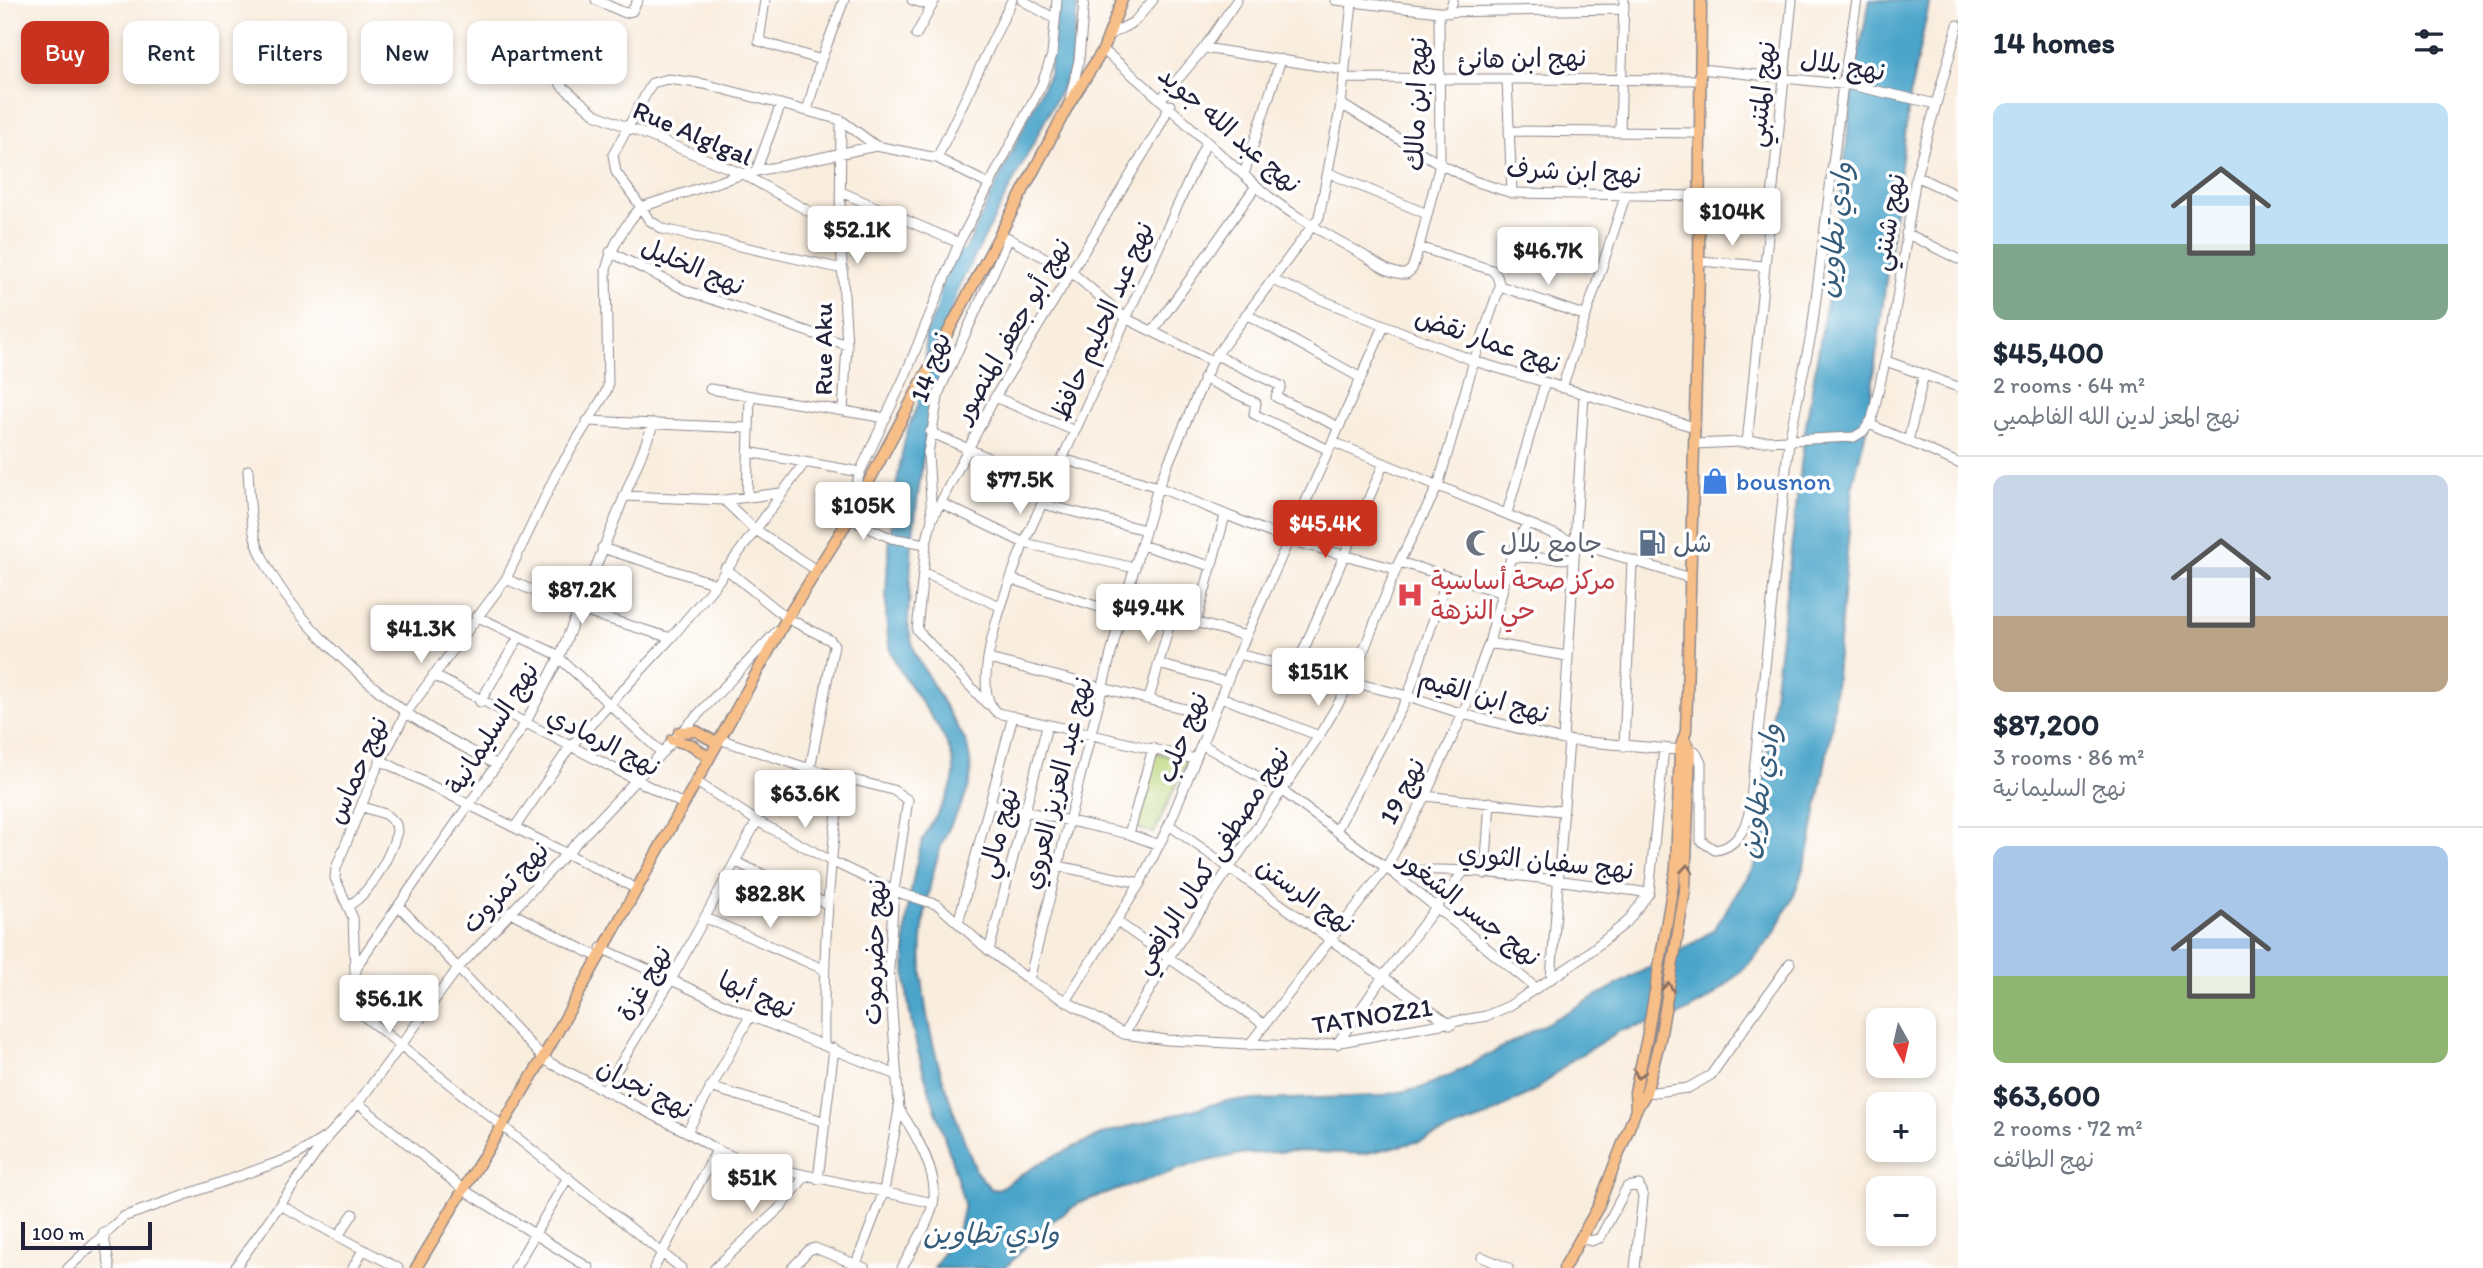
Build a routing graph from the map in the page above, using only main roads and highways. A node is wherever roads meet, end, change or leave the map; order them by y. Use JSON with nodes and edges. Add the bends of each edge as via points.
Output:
{"nodes":[{"id":1,"x":1122,"y":0,"type":"edge"},
{"id":2,"x":1701,"y":0,"type":"edge"},
{"id":3,"x":718,"y":741,"type":"junction"},
{"id":4,"x":1685,"y":746,"type":"junction"},
{"id":5,"x":709,"y":758,"type":"junction"},
{"id":6,"x":1636,"y":1110,"type":"junction"},
{"id":7,"x":416,"y":1268,"type":"edge"},
{"id":8,"x":1564,"y":1268,"type":"edge"}],
"edges":[{"from":1,"to":3,"type":"main road","via":[[1103,50],[1069,104],[1004,236],[849,519]]},
{"from":2,"to":4,"type":"main road","via":[[1699,261]]},
{"from":3,"to":5,"type":"main road"},
{"from":3,"to":5,"type":"main road","via":[[696,731],[676,736]]},
{"from":4,"to":6,"type":"main road","one_way":true,"via":[[1676,868],[1635,1092]]},
{"from":6,"to":4,"type":"main road","one_way":true,"via":[[1646,1093],[1660,1039],[1687,869]]},
{"from":5,"to":7,"type":"main road","via":[[543,1058]]},
{"from":6,"to":8,"type":"main road","via":[[1611,1177]]}]}
